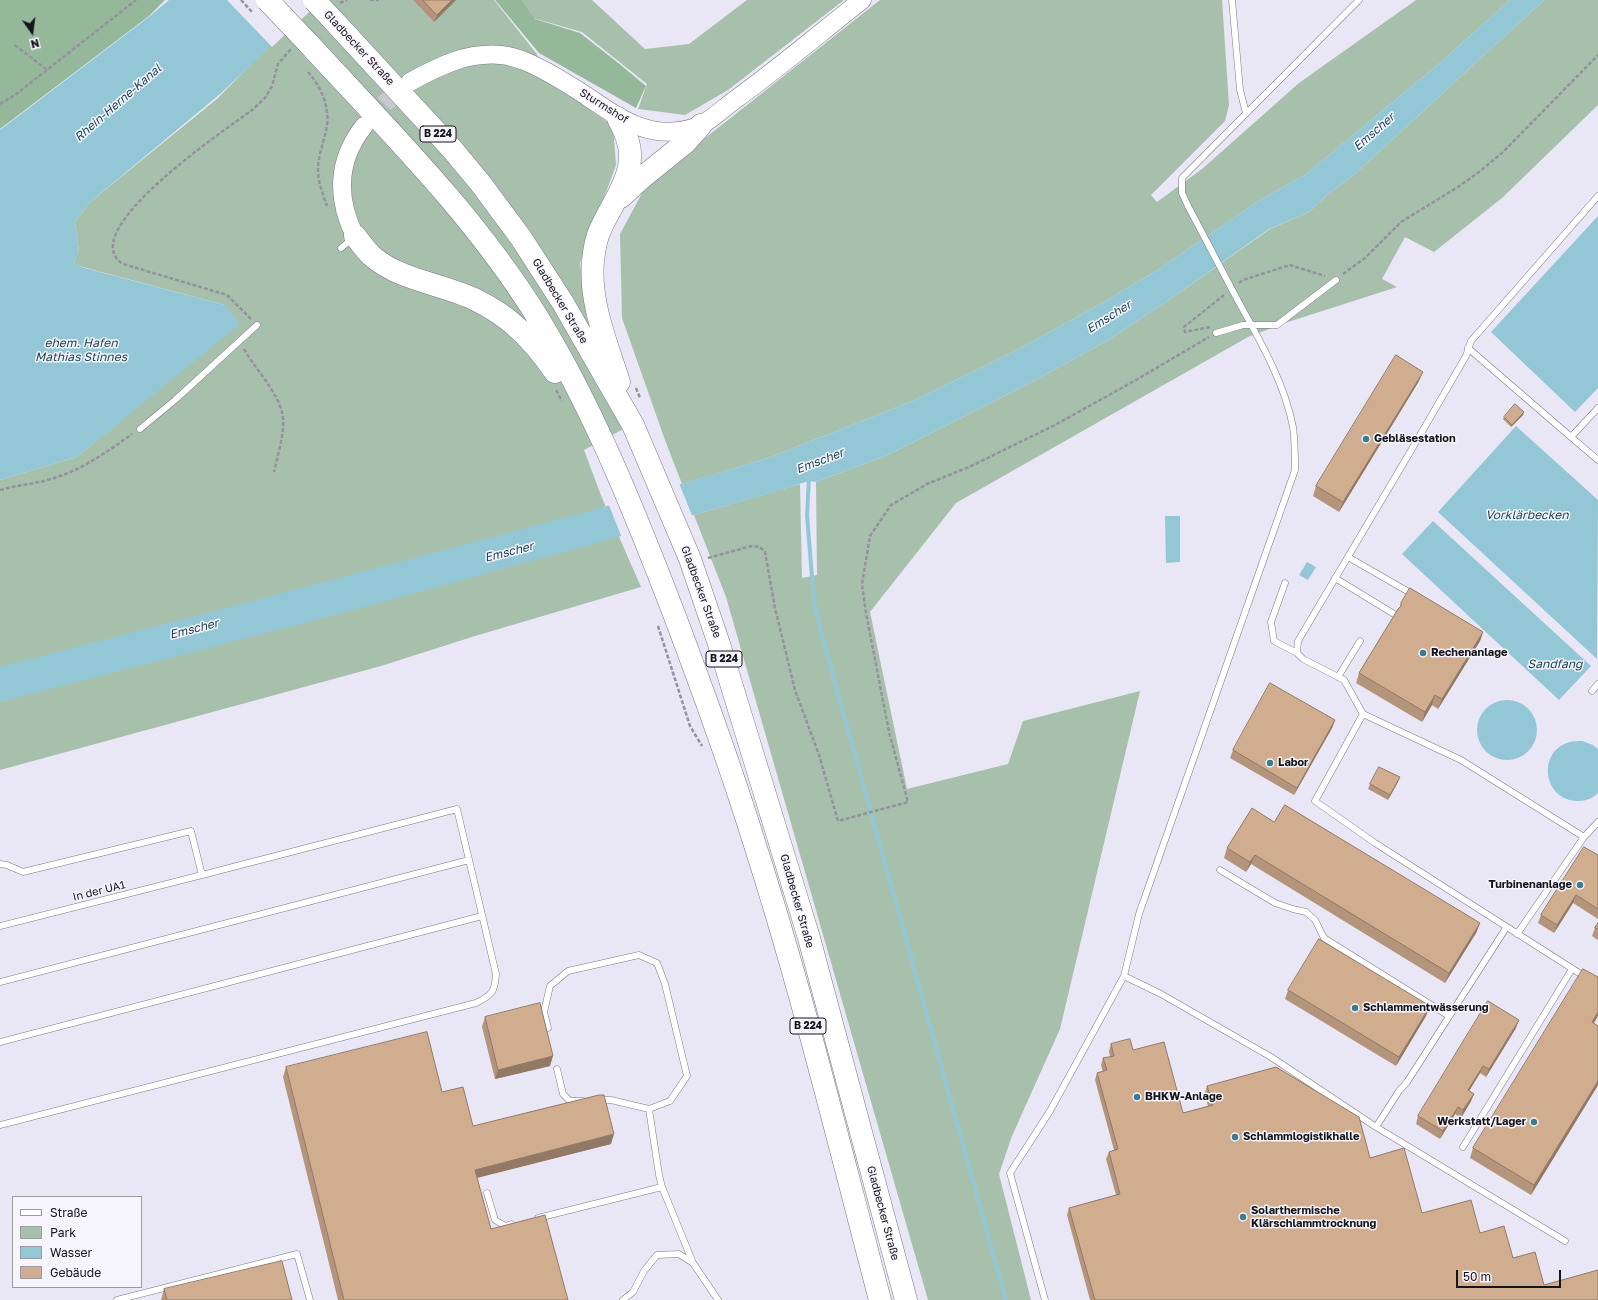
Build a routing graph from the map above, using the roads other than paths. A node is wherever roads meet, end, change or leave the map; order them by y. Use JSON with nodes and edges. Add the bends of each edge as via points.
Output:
{"nodes":[{"id":1,"x":267,"y":0,"type":"edge"},
{"id":2,"x":314,"y":0,"type":"edge"},
{"id":3,"x":862,"y":0,"type":"edge"},
{"id":4,"x":1232,"y":0,"type":"edge"},
{"id":5,"x":1359,"y":0,"type":"edge"},
{"id":6,"x":410,"y":82,"type":"tunnel mouth"},
{"id":7,"x":1246,"y":113,"type":"junction"},
{"id":8,"x":618,"y":118,"type":"junction"},
{"id":9,"x":701,"y":125,"type":"junction"},
{"id":10,"x":364,"y":126,"type":"tunnel mouth"},
{"id":11,"x":1598,"y":196,"type":"edge"},
{"id":12,"x":614,"y":203,"type":"junction"},
{"id":13,"x":348,"y":242,"type":"joint"},
{"id":14,"x":1336,"y":280,"type":"road end"},
{"id":15,"x":257,"y":325,"type":"road end"},
{"id":16,"x":1251,"y":325,"type":"junction"},
{"id":17,"x":1216,"y":334,"type":"road end"},
{"id":18,"x":1468,"y":348,"type":"junction"},
{"id":19,"x":1598,"y":408,"type":"edge"},
{"id":20,"x":633,"y":426,"type":"junction"},
{"id":21,"x":140,"y":429,"type":"road end"},
{"id":22,"x":1572,"y":437,"type":"junction"},
{"id":23,"x":1598,"y":460,"type":"edge"},
{"id":24,"x":617,"y":473,"type":"junction"},
{"id":25,"x":1348,"y":557,"type":"junction"},
{"id":26,"x":1335,"y":578,"type":"junction"},
{"id":27,"x":1285,"y":583,"type":"dead end"},
{"id":28,"x":1423,"y":601,"type":"edge"},
{"id":29,"x":1394,"y":614,"type":"edge"},
{"id":30,"x":1360,"y":641,"type":"dead end"},
{"id":31,"x":1297,"y":653,"type":"junction"},
{"id":32,"x":1338,"y":677,"type":"junction"},
{"id":33,"x":1598,"y":684,"type":"edge"},
{"id":34,"x":1592,"y":691,"type":"dead end"},
{"id":35,"x":1363,"y":714,"type":"junction"},
{"id":36,"x":1598,"y":822,"type":"edge"},
{"id":37,"x":1584,"y":836,"type":"junction"},
{"id":38,"x":469,"y":860,"type":"junction"},
{"id":39,"x":0,"y":864,"type":"edge"},
{"id":40,"x":1220,"y":870,"type":"dead end"},
{"id":41,"x":202,"y":875,"type":"junction"},
{"id":42,"x":482,"y":916,"type":"junction"},
{"id":43,"x":0,"y":926,"type":"edge"},
{"id":44,"x":1506,"y":928,"type":"junction"},
{"id":45,"x":1517,"y":934,"type":"junction"},
{"id":46,"x":1572,"y":969,"type":"junction"},
{"id":47,"x":1124,"y":976,"type":"junction"},
{"id":48,"x":0,"y":982,"type":"edge"},
{"id":49,"x":1598,"y":985,"type":"edge"},
{"id":50,"x":1449,"y":1016,"type":"junction"},
{"id":51,"x":548,"y":1028,"type":"edge"},
{"id":52,"x":0,"y":1042,"type":"edge"},
{"id":53,"x":557,"y":1069,"type":"dead end"},
{"id":54,"x":649,"y":1108,"type":"junction"},
{"id":55,"x":0,"y":1125,"type":"edge"},
{"id":56,"x":1376,"y":1127,"type":"junction"},
{"id":57,"x":1463,"y":1147,"type":"dead end"},
{"id":58,"x":662,"y":1187,"type":"junction"},
{"id":59,"x":487,"y":1193,"type":"dead end"},
{"id":60,"x":534,"y":1219,"type":"edge"},
{"id":61,"x":520,"y":1222,"type":"edge"},
{"id":62,"x":1566,"y":1241,"type":"dead end"},
{"id":63,"x":693,"y":1263,"type":"junction"},
{"id":64,"x":117,"y":1300,"type":"edge"},
{"id":65,"x":310,"y":1300,"type":"edge"},
{"id":66,"x":623,"y":1300,"type":"edge"},
{"id":67,"x":718,"y":1300,"type":"edge"},
{"id":68,"x":880,"y":1300,"type":"edge"},
{"id":69,"x":906,"y":1300,"type":"edge"},
{"id":70,"x":1044,"y":1300,"type":"edge"}],
"edges":[{"from":1,"to":24,"type":"highway","number":"B 224","bridge":true,"via":[[301,45],[421,166],[480,234],[537,317],[566,366]]},
{"from":2,"to":20,"type":"highway","name":"Gladbecker Straße","number":"B 224","bridge":true,"via":[[333,14],[481,184],[521,238],[563,303]]},
{"from":3,"to":9,"type":"street","name":"Sturmshof"},
{"from":4,"to":7,"type":"lane","via":[[1240,90]]},
{"from":5,"to":7,"type":"lane"},
{"from":6,"to":8,"type":"street","name":"Sturmshof","via":[[437,67],[463,58],[485,55],[508,56],[533,64],[573,87]]},
{"from":7,"to":16,"type":"lane","bridge":true,"via":[[1182,178],[1182,193]]},
{"from":8,"to":9,"type":"street","name":"Sturmshof","via":[[648,130],[661,132]]},
{"from":8,"to":12,"type":"highway","via":[[629,144],[630,158],[629,172]]},
{"from":9,"to":12,"type":"highway","via":[[685,143]]},
{"from":10,"to":13,"type":"street","via":[[348,151],[342,178]]},
{"from":11,"to":18,"type":"lane","via":[[1471,341]]},
{"from":12,"to":20,"type":"highway","via":[[600,229],[596,243],[593,262],[594,289],[600,321]]},
{"from":13,"to":24,"type":"highway","via":[[393,270],[474,299],[517,327],[539,349],[555,372]]},
{"from":14,"to":16,"type":"lane","via":[[1278,325]]},
{"from":15,"to":21,"type":"lane"},
{"from":16,"to":17,"type":"lane"},
{"from":16,"to":47,"type":"lane","via":[[1267,354],[1287,403],[1293,429],[1295,470],[1139,914]]},
{"from":18,"to":22,"type":"lane"},
{"from":18,"to":25,"type":"lane","via":[[1466,356]]},
{"from":19,"to":22,"type":"lane"},
{"from":20,"to":69,"type":"highway","name":"Gladbecker Straße","number":"B 224","via":[[698,558],[720,644],[809,938]]},
{"from":22,"to":23,"type":"lane"},
{"from":24,"to":68,"type":"highway","number":"B 224","via":[[691,659],[755,845],[838,1134]]},
{"from":25,"to":26,"type":"lane"},
{"from":25,"to":28,"type":"lane"},
{"from":26,"to":29,"type":"lane"},
{"from":26,"to":31,"type":"lane","via":[[1298,641]]},
{"from":27,"to":31,"type":"lane","via":[[1271,622],[1274,641]]},
{"from":30,"to":32,"type":"lane"},
{"from":31,"to":32,"type":"lane","via":[[1303,659]]},
{"from":32,"to":35,"type":"lane","via":[[1344,680]]},
{"from":33,"to":34,"type":"lane"},
{"from":35,"to":37,"type":"lane","via":[[1461,760]]},
{"from":35,"to":44,"type":"lane","via":[[1315,801]]},
{"from":36,"to":37,"type":"lane"},
{"from":37,"to":45,"type":"lane"},
{"from":38,"to":41,"type":"lane","name":"In der UA1","via":[[457,808]]},
{"from":38,"to":42,"type":"lane"},
{"from":38,"to":48,"type":"lane"},
{"from":39,"to":41,"type":"lane","via":[[23,872],[191,831]]},
{"from":40,"to":50,"type":"lane","via":[[1275,903],[1306,912],[1315,920],[1324,938]]},
{"from":41,"to":43,"type":"lane","name":"In der UA1"},
{"from":42,"to":52,"type":"lane"},
{"from":42,"to":55,"type":"lane","via":[[496,974],[495,987],[490,996],[476,1003]]},
{"from":44,"to":45,"type":"lane"},
{"from":44,"to":50,"type":"lane"},
{"from":45,"to":46,"type":"lane"},
{"from":46,"to":49,"type":"lane"},
{"from":46,"to":57,"type":"lane"},
{"from":47,"to":56,"type":"lane","via":[[1161,994],[1271,1057]]},
{"from":47,"to":70,"type":"lane","via":[[1050,1111],[1010,1173]]},
{"from":50,"to":56,"type":"lane"},
{"from":51,"to":54,"type":"lane","via":[[544,1012],[550,986],[568,971],[639,955],[657,964],[665,984],[687,1076],[670,1100]]},
{"from":53,"to":54,"type":"lane","via":[[563,1094],[570,1101],[611,1100]]},
{"from":54,"to":58,"type":"lane"},
{"from":56,"to":62,"type":"lane"},
{"from":58,"to":60,"type":"lane"},
{"from":58,"to":63,"type":"lane"},
{"from":59,"to":61,"type":"lane","via":[[495,1220],[505,1226]]},
{"from":63,"to":66,"type":"lane","via":[[679,1254],[657,1255],[644,1271],[633,1292]]},
{"from":63,"to":67,"type":"lane"},
{"from":64,"to":65,"type":"lane","via":[[298,1254]]}]}
